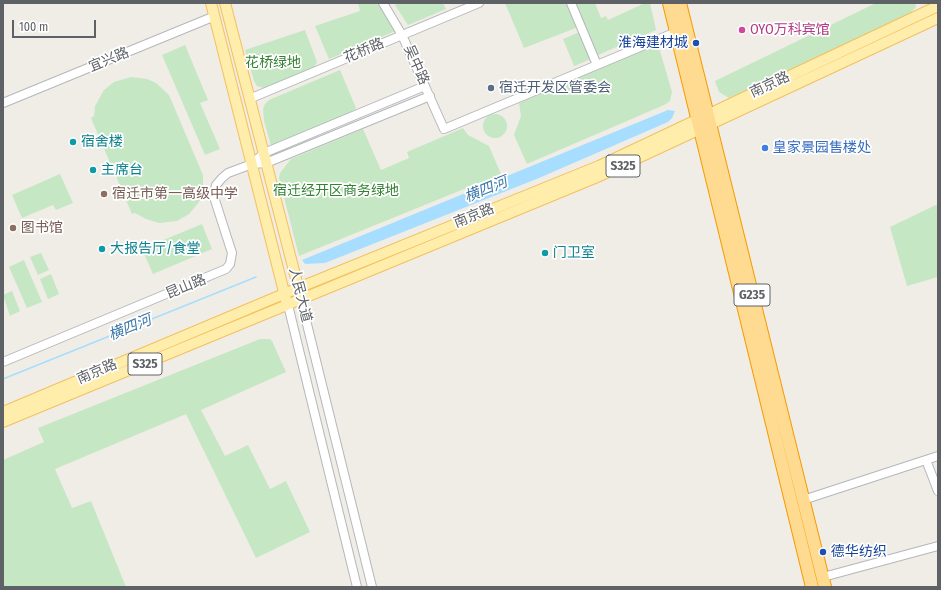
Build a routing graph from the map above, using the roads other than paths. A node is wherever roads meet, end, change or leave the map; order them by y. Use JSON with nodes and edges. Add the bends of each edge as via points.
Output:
{"nodes":[{"id":1,"x":212,"y":3,"type":"edge"},
{"id":2,"x":225,"y":3,"type":"edge"},
{"id":3,"x":383,"y":3,"type":"edge"},
{"id":4,"x":479,"y":3,"type":"edge"},
{"id":5,"x":571,"y":3,"type":"edge"},
{"id":6,"x":669,"y":3,"type":"edge"},
{"id":7,"x":680,"y":3,"type":"edge"},
{"id":8,"x":938,"y":6,"type":"edge"},
{"id":9,"x":215,"y":16,"type":"junction"},
{"id":10,"x":938,"y":18,"type":"edge"},
{"id":11,"x":676,"y":32,"type":"junction"},
{"id":12,"x":402,"y":35,"type":"junction"},
{"id":13,"x":597,"y":64,"type":"junction"},
{"id":14,"x":425,"y":86,"type":"junction"},
{"id":15,"x":430,"y":96,"type":"junction"},
{"id":16,"x":250,"y":99,"type":"junction"},
{"id":17,"x":3,"y":103,"type":"edge"},
{"id":18,"x":704,"y":123,"type":"junction"},
{"id":19,"x":265,"y":158,"type":"junction"},
{"id":20,"x":252,"y":164,"type":"junction"},
{"id":21,"x":298,"y":288,"type":"junction"},
{"id":22,"x":285,"y":293,"type":"junction"},
{"id":23,"x":301,"y":300,"type":"junction"},
{"id":24,"x":288,"y":305,"type":"junction"},
{"id":25,"x":3,"y":362,"type":"edge"},
{"id":26,"x":3,"y":412,"type":"edge"},
{"id":27,"x":3,"y":422,"type":"edge"},
{"id":28,"x":938,"y":456,"type":"edge"},
{"id":29,"x":926,"y":460,"type":"junction"},
{"id":30,"x":938,"y":491,"type":"edge"},
{"id":31,"x":803,"y":500,"type":"junction"},
{"id":32,"x":938,"y":546,"type":"edge"},
{"id":33,"x":824,"y":582,"type":"edge"},
{"id":34,"x":357,"y":587,"type":"edge"},
{"id":35,"x":372,"y":587,"type":"edge"},
{"id":36,"x":812,"y":587,"type":"edge"}],
"edges":[{"from":1,"to":9,"type":"main road","name":"人民大道"},
{"from":2,"to":16,"type":"main road","name":"人民大道"},
{"from":3,"to":12,"type":"street","name":"吴中路"},
{"from":4,"to":12,"type":"street","name":"花桥路"},
{"from":5,"to":13,"type":"street"},
{"from":6,"to":11,"type":"highway","number":"G235"},
{"from":7,"to":18,"type":"highway","number":"G235"},
{"from":8,"to":18,"type":"main road","name":"南京路","number":"S325"},
{"from":9,"to":17,"type":"street","name":"宜兴路"},
{"from":9,"to":20,"type":"main road","name":"人民大道"},
{"from":10,"to":18,"type":"main road","name":"南京路","number":"S325"},
{"from":11,"to":13,"type":"street"},
{"from":11,"to":18,"type":"highway","number":"G235"},
{"from":12,"to":14,"type":"street","name":"吴中路"},
{"from":12,"to":16,"type":"street","name":"花桥路"},
{"from":13,"to":15,"type":"street","name":"吴中路","via":[[444,129]]},
{"from":14,"to":15,"type":"street","name":"吴中路"},
{"from":14,"to":19,"type":"street"},
{"from":15,"to":19,"type":"street"},
{"from":16,"to":19,"type":"main road","name":"人民大道"},
{"from":18,"to":21,"type":"main road","name":"南京路","number":"S325"},
{"from":18,"to":23,"type":"main road","name":"南京路","number":"S325","via":[[595,178]]},
{"from":18,"to":31,"type":"highway","number":"G235"},
{"from":18,"to":36,"type":"highway","number":"G235"},
{"from":19,"to":20,"type":"street"},
{"from":19,"to":21,"type":"main road","name":"人民大道"},
{"from":20,"to":22,"type":"main road","name":"人民大道"},
{"from":20,"to":25,"type":"street","name":"昆山路","via":[[222,178],[215,191],[214,198],[232,253],[226,269]]},
{"from":21,"to":22,"type":"main road","name":"南京路","number":"S325"},
{"from":21,"to":23,"type":"main road","name":"人民大道"},
{"from":22,"to":24,"type":"main road","name":"人民大道"},
{"from":22,"to":26,"type":"main road","name":"南京路","number":"S325"},
{"from":23,"to":24,"type":"main road","name":"南京路","number":"S325"},
{"from":23,"to":35,"type":"street","name":"人民大道"},
{"from":24,"to":27,"type":"main road","name":"南京路","number":"S325"},
{"from":24,"to":34,"type":"street","name":"人民大道"},
{"from":28,"to":29,"type":"street"},
{"from":29,"to":30,"type":"street"},
{"from":29,"to":31,"type":"street"},
{"from":31,"to":33,"type":"highway","number":"G235"},
{"from":32,"to":33,"type":"street"}]}
